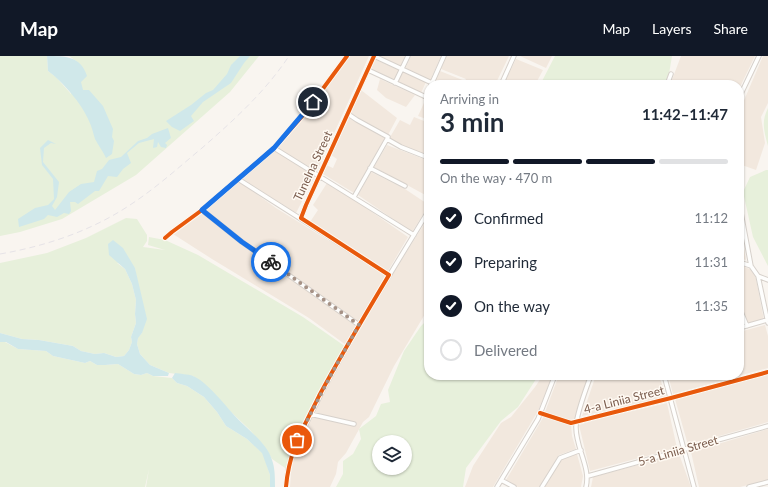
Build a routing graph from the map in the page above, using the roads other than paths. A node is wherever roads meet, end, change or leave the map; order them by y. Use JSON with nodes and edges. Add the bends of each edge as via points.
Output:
{"nodes":[{"id":1,"x":347,"y":56,"type":"edge"},
{"id":2,"x":374,"y":56,"type":"edge"},
{"id":3,"x":408,"y":56,"type":"edge"},
{"id":4,"x":444,"y":56,"type":"edge"},
{"id":5,"x":514,"y":56,"type":"edge"},
{"id":6,"x":759,"y":56,"type":"edge"},
{"id":7,"x":368,"y":70,"type":"junction"},
{"id":8,"x":402,"y":70,"type":"junction"},
{"id":9,"x":671,"y":74,"type":"dead end"},
{"id":10,"x":424,"y":80,"type":"edge"},
{"id":11,"x":434,"y":80,"type":"edge"},
{"id":12,"x":503,"y":80,"type":"edge"},
{"id":13,"x":669,"y":80,"type":"edge"},
{"id":14,"x":395,"y":83,"type":"junction"},
{"id":15,"x":744,"y":88,"type":"edge"},
{"id":16,"x":424,"y":96,"type":"edge"},
{"id":17,"x":348,"y":114,"type":"junction"},
{"id":18,"x":387,"y":139,"type":"junction"},
{"id":19,"x":274,"y":148,"type":"junction"},
{"id":20,"x":424,"y":156,"type":"edge"},
{"id":21,"x":370,"y":168,"type":"junction"},
{"id":22,"x":320,"y":175,"type":"junction"},
{"id":23,"x":238,"y":179,"type":"junction"},
{"id":24,"x":405,"y":186,"type":"dead end"},
{"id":25,"x":354,"y":197,"type":"junction"},
{"id":26,"x":202,"y":210,"type":"junction"},
{"id":27,"x":301,"y":218,"type":"junction"},
{"id":28,"x":424,"y":218,"type":"edge"},
{"id":29,"x":744,"y":229,"type":"edge"},
{"id":30,"x":414,"y":234,"type":"junction"},
{"id":31,"x":165,"y":238,"type":"dead end"},
{"id":32,"x":744,"y":264,"type":"edge"},
{"id":33,"x":751,"y":266,"type":"junction"},
{"id":34,"x":389,"y":275,"type":"junction"},
{"id":35,"x":758,"y":276,"type":"junction"},
{"id":36,"x":768,"y":280,"type":"edge"},
{"id":37,"x":744,"y":319,"type":"edge"},
{"id":38,"x":768,"y":321,"type":"edge"},
{"id":39,"x":359,"y":325,"type":"junction"},
{"id":40,"x":747,"y":326,"type":"junction"},
{"id":41,"x":744,"y":327,"type":"edge"},
{"id":42,"x":768,"y":372,"type":"edge"},
{"id":43,"x":744,"y":378,"type":"edge"},
{"id":44,"x":553,"y":380,"type":"edge"},
{"id":45,"x":590,"y":380,"type":"edge"},
{"id":46,"x":666,"y":380,"type":"edge"},
{"id":47,"x":738,"y":380,"type":"edge"},
{"id":48,"x":671,"y":398,"type":"junction"},
{"id":49,"x":540,"y":413,"type":"junction"},
{"id":50,"x":310,"y":414,"type":"junction"},
{"id":51,"x":577,"y":422,"type":"junction"},
{"id":52,"x":354,"y":424,"type":"dead end"},
{"id":53,"x":768,"y":426,"type":"edge"},
{"id":54,"x":580,"y":450,"type":"junction"},
{"id":55,"x":684,"y":450,"type":"junction"},
{"id":56,"x":588,"y":476,"type":"junction"},
{"id":57,"x":502,"y":480,"type":"junction"},
{"id":58,"x":768,"y":482,"type":"edge"},
{"id":59,"x":286,"y":487,"type":"edge"},
{"id":60,"x":497,"y":487,"type":"edge"},
{"id":61,"x":514,"y":487,"type":"edge"},
{"id":62,"x":542,"y":487,"type":"edge"},
{"id":63,"x":586,"y":487,"type":"edge"},
{"id":64,"x":694,"y":487,"type":"edge"},
{"id":65,"x":750,"y":487,"type":"edge"}],
"edges":[{"from":1,"to":19,"type":"street","via":[[305,113]]},
{"from":2,"to":7,"type":"street","name":"Tunelna Street"},
{"from":2,"to":8,"type":"street"},
{"from":3,"to":8,"type":"street"},
{"from":4,"to":11,"type":"street"},
{"from":5,"to":12,"type":"street"},
{"from":6,"to":15,"type":"street"},
{"from":7,"to":14,"type":"street"},
{"from":7,"to":17,"type":"street","name":"Tunelna Street"},
{"from":8,"to":10,"type":"street"},
{"from":8,"to":14,"type":"street"},
{"from":9,"to":13,"type":"street"},
{"from":14,"to":16,"type":"street"},
{"from":17,"to":18,"type":"street","via":[[388,137]]},
{"from":17,"to":22,"type":"street","name":"Tunelna Street"},
{"from":18,"to":20,"type":"street"},
{"from":18,"to":21,"type":"street"},
{"from":19,"to":22,"type":"street"},
{"from":19,"to":23,"type":"street"},
{"from":21,"to":24,"type":"street"},
{"from":21,"to":25,"type":"street"},
{"from":22,"to":25,"type":"street"},
{"from":22,"to":27,"type":"street","name":"Tunelna Street"},
{"from":23,"to":26,"type":"street"},
{"from":23,"to":27,"type":"street"},
{"from":25,"to":30,"type":"street"},
{"from":26,"to":31,"type":"street"},
{"from":26,"to":39,"type":"street","via":[[242,242]]},
{"from":27,"to":34,"type":"street"},
{"from":28,"to":30,"type":"street"},
{"from":29,"to":33,"type":"street"},
{"from":30,"to":34,"type":"street"},
{"from":32,"to":33,"type":"street"},
{"from":33,"to":35,"type":"street"},
{"from":34,"to":39,"type":"street"},
{"from":35,"to":36,"type":"street"},
{"from":35,"to":38,"type":"street"},
{"from":37,"to":40,"type":"street"},
{"from":38,"to":40,"type":"street"},
{"from":39,"to":50,"type":"street"},
{"from":40,"to":41,"type":"street"},
{"from":42,"to":43,"type":"street","name":"4-a Liniia Street"},
{"from":44,"to":49,"type":"street"},
{"from":45,"to":51,"type":"street"},
{"from":46,"to":48,"type":"street"},
{"from":47,"to":48,"type":"street","name":"4-a Liniia Street"},
{"from":48,"to":51,"type":"street","name":"4-a Liniia Street"},
{"from":48,"to":55,"type":"street"},
{"from":49,"to":51,"type":"street","via":[[568,422]]},
{"from":49,"to":57,"type":"street"},
{"from":50,"to":52,"type":"street"},
{"from":50,"to":59,"type":"street","via":[[294,448]]},
{"from":51,"to":54,"type":"street"},
{"from":53,"to":55,"type":"street","name":"5-a Liniia Street"},
{"from":54,"to":56,"type":"street"},
{"from":54,"to":62,"type":"street","via":[[560,458]]},
{"from":55,"to":56,"type":"street","name":"5-a Liniia Street"},
{"from":55,"to":64,"type":"street"},
{"from":56,"to":63,"type":"street"},
{"from":57,"to":60,"type":"street"},
{"from":57,"to":61,"type":"street"},
{"from":58,"to":65,"type":"street"}]}
